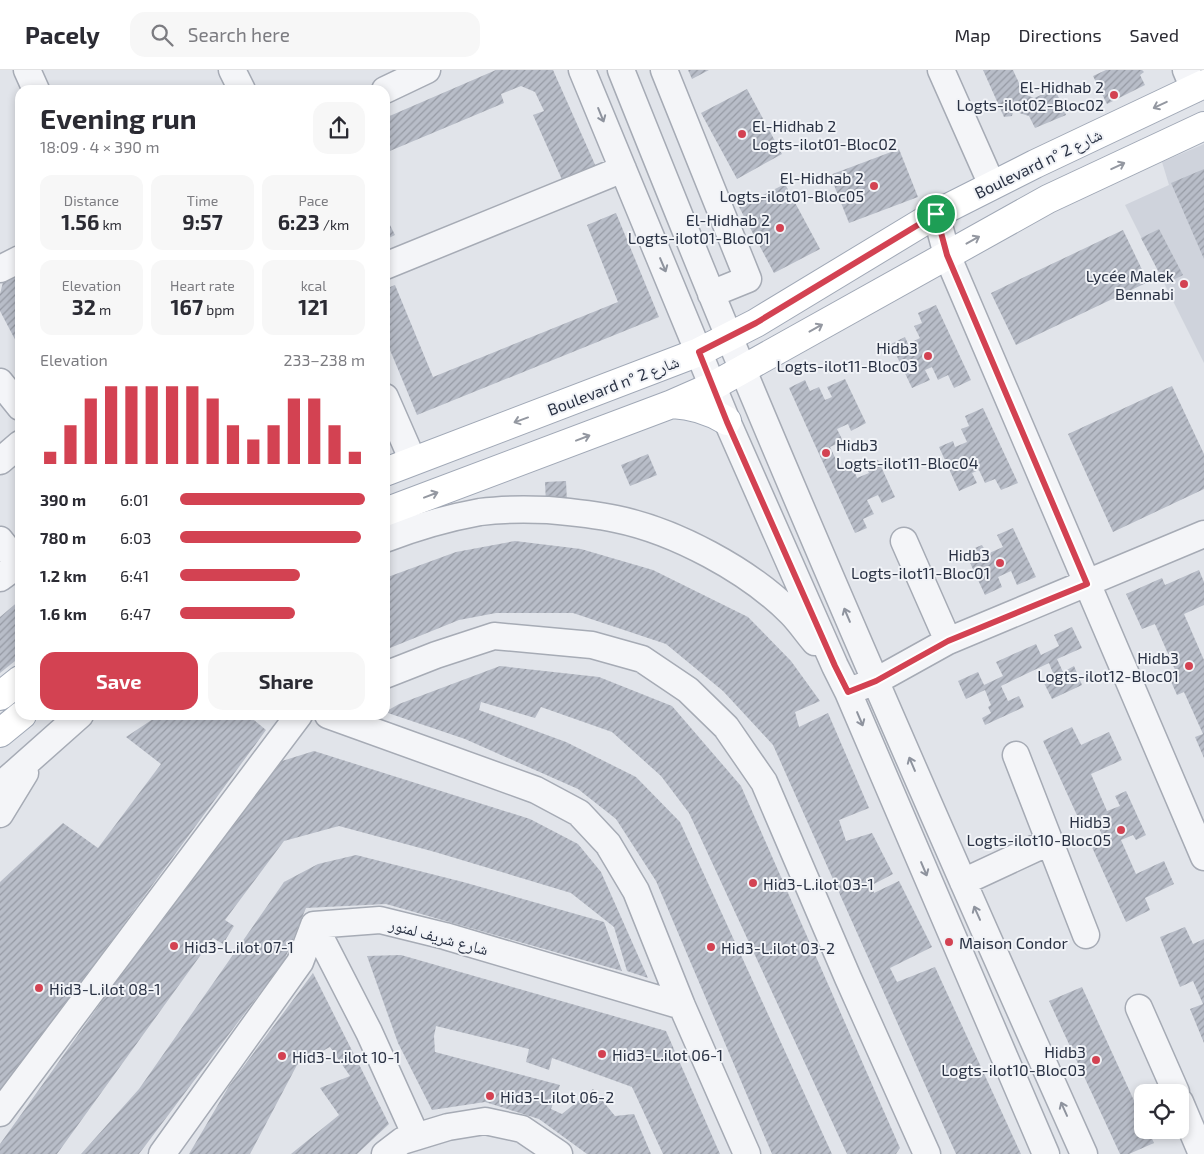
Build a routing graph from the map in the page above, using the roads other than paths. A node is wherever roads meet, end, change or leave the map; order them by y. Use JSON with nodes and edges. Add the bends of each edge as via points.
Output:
{"nodes":[{"id":1,"x":27,"y":70,"type":"edge"},
{"id":2,"x":232,"y":70,"type":"edge"},
{"id":3,"x":582,"y":70,"type":"edge"},
{"id":4,"x":621,"y":70,"type":"edge"},
{"id":5,"x":664,"y":70,"type":"edge"},
{"id":6,"x":942,"y":70,"type":"edge"},
{"id":7,"x":414,"y":73,"type":"edge"},
{"id":8,"x":1194,"y":81,"type":"edge"},
{"id":9,"x":34,"y":85,"type":"edge"},
{"id":10,"x":240,"y":85,"type":"edge"},
{"id":11,"x":390,"y":87,"type":"edge"},
{"id":12,"x":1204,"y":126,"type":"edge"},
{"id":13,"x":623,"y":169,"type":"junction"},
{"id":14,"x":992,"y":185,"type":"junction"},
{"id":15,"x":936,"y":214,"type":"junction"},
{"id":16,"x":947,"y":255,"type":"junction"},
{"id":17,"x":15,"y":262,"type":"edge"},
{"id":18,"x":390,"y":264,"type":"edge"},
{"id":19,"x":0,"y":269,"type":"edge"},
{"id":20,"x":711,"y":294,"type":"junction"},
{"id":21,"x":729,"y":338,"type":"junction"},
{"id":22,"x":699,"y":352,"type":"junction"},
{"id":23,"x":743,"y":369,"type":"junction"},
{"id":24,"x":0,"y":382,"type":"edge"},
{"id":25,"x":712,"y":386,"type":"junction"},
{"id":26,"x":15,"y":401,"type":"edge"},
{"id":27,"x":672,"y":404,"type":"junction"},
{"id":28,"x":390,"y":408,"type":"edge"},
{"id":29,"x":727,"y":422,"type":"junction"},
{"id":30,"x":15,"y":448,"type":"edge"},
{"id":31,"x":413,"y":460,"type":"junction"},
{"id":32,"x":0,"y":461,"type":"edge"},
{"id":33,"x":390,"y":470,"type":"edge"},
{"id":34,"x":390,"y":510,"type":"edge"},
{"id":35,"x":1204,"y":534,"type":"edge"},
{"id":36,"x":390,"y":538,"type":"edge"},
{"id":37,"x":0,"y":540,"type":"edge"},
{"id":38,"x":904,"y":541,"type":"dead end"},
{"id":39,"x":15,"y":559,"type":"edge"},
{"id":40,"x":15,"y":567,"type":"edge"},
{"id":41,"x":0,"y":578,"type":"edge"},
{"id":42,"x":1087,"y":584,"type":"junction"},
{"id":43,"x":948,"y":641,"type":"junction"},
{"id":44,"x":835,"y":666,"type":"junction"},
{"id":45,"x":390,"y":673,"type":"edge"},
{"id":46,"x":876,"y":681,"type":"junction"},
{"id":47,"x":15,"y":684,"type":"edge"},
{"id":48,"x":848,"y":692,"type":"junction"},
{"id":49,"x":0,"y":696,"type":"edge"},
{"id":50,"x":16,"y":720,"type":"edge"},
{"id":51,"x":74,"y":720,"type":"edge"},
{"id":52,"x":295,"y":720,"type":"edge"},
{"id":53,"x":342,"y":720,"type":"edge"},
{"id":54,"x":0,"y":733,"type":"edge"},
{"id":55,"x":40,"y":749,"type":"junction"},
{"id":56,"x":1016,"y":755,"type":"dead end"},
{"id":57,"x":0,"y":786,"type":"edge"},
{"id":58,"x":0,"y":814,"type":"edge"},
{"id":59,"x":1049,"y":842,"type":"junction"},
{"id":60,"x":1204,"y":857,"type":"edge"},
{"id":61,"x":963,"y":882,"type":"junction"},
{"id":62,"x":314,"y":925,"type":"junction"},
{"id":63,"x":1086,"y":935,"type":"dead end"},
{"id":64,"x":682,"y":1006,"type":"junction"},
{"id":65,"x":1139,"y":1008,"type":"dead end"},
{"id":66,"x":1172,"y":1084,"type":"edge"},
{"id":67,"x":0,"y":1112,"type":"edge"},
{"id":68,"x":1189,"y":1123,"type":"edge"},
{"id":69,"x":416,"y":1136,"type":"junction"},
{"id":70,"x":922,"y":1150,"type":"edge"},
{"id":71,"x":162,"y":1154,"type":"edge"},
{"id":72,"x":385,"y":1154,"type":"edge"},
{"id":73,"x":559,"y":1154,"type":"edge"},
{"id":74,"x":747,"y":1154,"type":"edge"},
{"id":75,"x":1046,"y":1154,"type":"edge"},
{"id":76,"x":1084,"y":1154,"type":"edge"},
{"id":77,"x":1202,"y":1154,"type":"edge"}],
"edges":[{"from":1,"to":9,"type":"street"},
{"from":2,"to":10,"type":"street"},
{"from":3,"to":13,"type":"street","one_way":true},
{"from":4,"to":20,"type":"street"},
{"from":5,"to":20,"type":"street","via":[[748,279]]},
{"from":6,"to":14,"type":"street"},
{"from":7,"to":11,"type":"street"},
{"from":8,"to":14,"type":"main road","name":"Boulevard n° شارع 2","one_way":true},
{"from":16,"to":12,"type":"main road","one_way":true,"via":[[1048,199]]},
{"from":13,"to":18,"type":"street"},
{"from":13,"to":22,"type":"street","one_way":true},
{"from":14,"to":15,"type":"main road","name":"Boulevard n° شارع 2"},
{"from":15,"to":16,"type":"street"},
{"from":15,"to":21,"type":"main road","name":"Boulevard n° شارع 2"},
{"from":23,"to":16,"type":"main road","one_way":true},
{"from":16,"to":42,"type":"street"},
{"from":17,"to":19,"type":"street"},
{"from":20,"to":21,"type":"street"},
{"from":21,"to":22,"type":"main road","name":"Boulevard n° شارع 2"},
{"from":21,"to":23,"type":"street"},
{"from":22,"to":25,"type":"street"},
{"from":22,"to":31,"type":"main road","name":"Boulevard n° شارع 2","one_way":true},
{"from":23,"to":25,"type":"main road"},
{"from":46,"to":23,"type":"street","one_way":true},
{"from":24,"to":26,"type":"street"},
{"from":25,"to":27,"type":"main road"},
{"from":25,"to":29,"type":"street"},
{"from":27,"to":29,"type":"main road","via":[[701,408]]},
{"from":34,"to":27,"type":"main road","one_way":true},
{"from":28,"to":31,"type":"street"},
{"from":29,"to":44,"type":"street"},
{"from":30,"to":32,"type":"street"},
{"from":31,"to":33,"type":"main road","name":"Boulevard n° شارع 2"},
{"from":35,"to":42,"type":"street"},
{"from":36,"to":44,"type":"street","via":[[420,526],[481,512],[522,509],[617,519],[671,536],[726,564],[766,591],[791,614]]},
{"from":37,"to":39,"type":"street"},
{"from":38,"to":43,"type":"street"},
{"from":40,"to":41,"type":"street"},
{"from":42,"to":43,"type":"street"},
{"from":42,"to":60,"type":"street"},
{"from":43,"to":46,"type":"street"},
{"from":44,"to":48,"type":"street"},
{"from":45,"to":70,"type":"street","via":[[494,636],[592,645],[642,659],[688,690],[726,727],[764,782]]},
{"from":46,"to":48,"type":"street"},
{"from":61,"to":46,"type":"street","one_way":true},
{"from":47,"to":49,"type":"main road"},
{"from":48,"to":75,"type":"street","one_way":true},
{"from":50,"to":54,"type":"main road"},
{"from":51,"to":55,"type":"street"},
{"from":52,"to":67,"type":"street"},
{"from":53,"to":64,"type":"street","via":[[536,790],[579,813],[608,844],[636,891]]},
{"from":55,"to":57,"type":"street"},
{"from":55,"to":58,"type":"street"},
{"from":56,"to":59,"type":"street"},
{"from":59,"to":61,"type":"street"},
{"from":59,"to":63,"type":"street"},
{"from":76,"to":61,"type":"street","one_way":true},
{"from":62,"to":64,"type":"street","name":"شارع شريف لمنور","via":[[380,920],[446,936]]},
{"from":62,"to":69,"type":"street"},
{"from":62,"to":71,"type":"street","via":[[300,962]]},
{"from":64,"to":74,"type":"street"},
{"from":65,"to":66,"type":"street"},
{"from":68,"to":77,"type":"street"},
{"from":69,"to":72,"type":"street","via":[[402,1141]]},
{"from":69,"to":73,"type":"street","via":[[485,1121],[522,1129]]}]}
